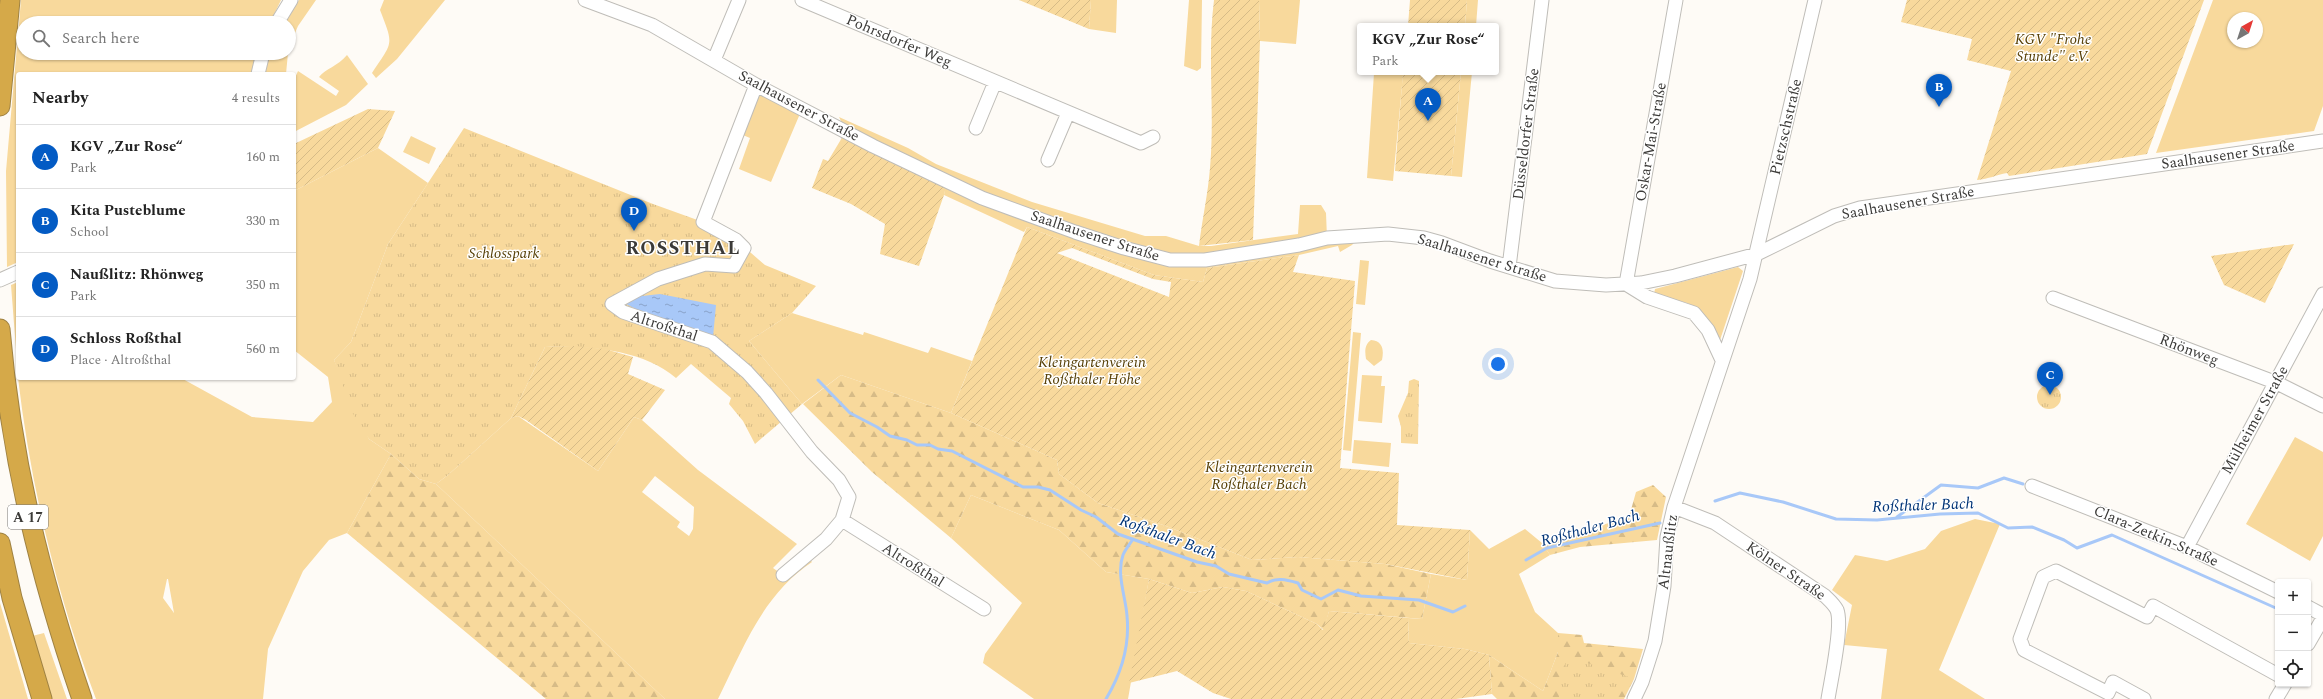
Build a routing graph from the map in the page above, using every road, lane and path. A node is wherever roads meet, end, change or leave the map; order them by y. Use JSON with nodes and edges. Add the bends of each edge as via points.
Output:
{"nodes":[{"id":1,"x":10,"y":0,"type":"edge"},
{"id":2,"x":291,"y":0,"type":"edge"},
{"id":3,"x":585,"y":0,"type":"edge"},
{"id":4,"x":739,"y":0,"type":"edge"},
{"id":5,"x":802,"y":0,"type":"edge"},
{"id":6,"x":1542,"y":0,"type":"edge"},
{"id":7,"x":1676,"y":0,"type":"edge"},
{"id":8,"x":1815,"y":0,"type":"edge"},
{"id":9,"x":281,"y":16,"type":"edge"},
{"id":10,"x":262,"y":60,"type":"edge"},
{"id":11,"x":714,"y":60,"type":"junction"},
{"id":12,"x":259,"y":72,"type":"edge"},
{"id":13,"x":995,"y":82,"type":"junction"},
{"id":14,"x":756,"y":85,"type":"junction"},
{"id":15,"x":0,"y":106,"type":"edge"},
{"id":16,"x":1068,"y":113,"type":"junction"},
{"id":17,"x":976,"y":128,"type":"dead end"},
{"id":18,"x":1153,"y":137,"type":"dead end"},
{"id":19,"x":2323,"y":141,"type":"edge"},
{"id":20,"x":1048,"y":160,"type":"dead end"},
{"id":21,"x":1757,"y":254,"type":"junction"},
{"id":22,"x":1509,"y":268,"type":"junction"},
{"id":23,"x":16,"y":273,"type":"edge"},
{"id":24,"x":0,"y":280,"type":"edge"},
{"id":25,"x":1626,"y":284,"type":"junction"},
{"id":26,"x":2323,"y":294,"type":"edge"},
{"id":27,"x":2054,"y":298,"type":"dead end"},
{"id":28,"x":0,"y":329,"type":"edge"},
{"id":29,"x":1722,"y":360,"type":"junction"},
{"id":30,"x":2276,"y":383,"type":"junction"},
{"id":31,"x":2323,"y":406,"type":"edge"},
{"id":32,"x":2032,"y":486,"type":"dead end"},
{"id":33,"x":1674,"y":507,"type":"junction"},
{"id":34,"x":842,"y":520,"type":"junction"},
{"id":35,"x":0,"y":543,"type":"edge"},
{"id":36,"x":2187,"y":546,"type":"junction"},
{"id":37,"x":783,"y":575,"type":"dead end"},
{"id":38,"x":2275,"y":590,"type":"edge"},
{"id":39,"x":984,"y":609,"type":"dead end"},
{"id":40,"x":2311,"y":609,"type":"edge"},
{"id":41,"x":2323,"y":615,"type":"edge"},
{"id":42,"x":2323,"y":618,"type":"edge"},
{"id":43,"x":2311,"y":639,"type":"edge"},
{"id":44,"x":2275,"y":673,"type":"edge"},
{"id":45,"x":2283,"y":687,"type":"edge"},
{"id":46,"x":42,"y":699,"type":"edge"},
{"id":47,"x":82,"y":699,"type":"edge"},
{"id":48,"x":1634,"y":699,"type":"edge"},
{"id":49,"x":1828,"y":699,"type":"edge"},
{"id":50,"x":2144,"y":699,"type":"edge"},
{"id":51,"x":2276,"y":699,"type":"edge"}],
"edges":[{"from":1,"to":15,"type":"highway"},
{"from":2,"to":9,"type":"street"},
{"from":3,"to":11,"type":"street","name":"Saalhausener Straße","via":[[652,26]]},
{"from":4,"to":11,"type":"street"},
{"from":5,"to":13,"type":"street","name":"Pohrsdorfer Weg"},
{"from":6,"to":22,"type":"street","name":"Düsseldorfer Straße"},
{"from":7,"to":25,"type":"street","name":"Oskar-Mai-Straße"},
{"from":8,"to":21,"type":"street","name":"Pietzschstraße"},
{"from":10,"to":12,"type":"street"},
{"from":11,"to":14,"type":"street","name":"Saalhausener Straße"},
{"from":13,"to":16,"type":"street","name":"Pohrsdorfer Weg"},
{"from":13,"to":17,"type":"street"},
{"from":14,"to":22,"type":"street","name":"Saalhausener Straße","via":[[982,198],[1075,232],[1170,260],[1205,260],[1327,238],[1388,234],[1442,243]]},
{"from":14,"to":34,"type":"street","name":"Altroßthal","via":[[704,222],[736,240],[744,248],[734,266],[705,264],[658,279],[612,304],[623,312],[712,342],[747,372],[812,452],[840,480],[849,498]]},
{"from":16,"to":18,"type":"street","name":"Pohrsdorfer Weg","via":[[1141,143]]},
{"from":16,"to":20,"type":"street"},
{"from":19,"to":21,"type":"street","name":"Saalhausener Straße","via":[[1860,208],[1834,216]]},
{"from":21,"to":25,"type":"street","name":"Saalhausener Straße","via":[[1675,276]]},
{"from":21,"to":29,"type":"street","name":"Altnaußlitz"},
{"from":22,"to":25,"type":"street","name":"Saalhausener Straße","via":[[1555,281]]},
{"from":23,"to":24,"type":"street"},
{"from":25,"to":29,"type":"street","via":[[1647,297],[1694,313],[1708,330]]},
{"from":26,"to":30,"type":"street","name":"Mülheimer Straße"},
{"from":27,"to":30,"type":"street","name":"Rhönweg"},
{"from":28,"to":47,"type":"highway","number":"A 17","via":[[13,438],[25,503],[54,618]]},
{"from":29,"to":33,"type":"street","name":"Altnaußlitz"},
{"from":30,"to":31,"type":"street","name":"Rhönweg"},
{"from":30,"to":36,"type":"street","name":"Mülheimer Straße"},
{"from":32,"to":36,"type":"street","name":"Clara-Zetkin-Straße"},
{"from":33,"to":48,"type":"street","name":"Altnaußlitz","via":[[1667,537],[1664,586],[1655,641]]},
{"from":33,"to":49,"type":"street","name":"Kölner Straße","via":[[1714,523],[1825,596],[1833,604],[1837,610],[1838,630]]},
{"from":34,"to":37,"type":"street","name":"Altroßthal","via":[[826,539]]},
{"from":34,"to":39,"type":"street","name":"Altroßthal"},
{"from":35,"to":46,"type":"highway","number":"A 17","via":[[12,598]]},
{"from":36,"to":38,"type":"street","name":"Clara-Zetkin-Straße"},
{"from":40,"to":41,"type":"street"},
{"from":42,"to":43,"type":"street"},
{"from":44,"to":50,"type":"street","via":[[2153,606],[2147,617],[2056,571],[2043,577],[2020,639],[2024,650],[2108,693],[2113,682]]},
{"from":45,"to":51,"type":"street"}]}
